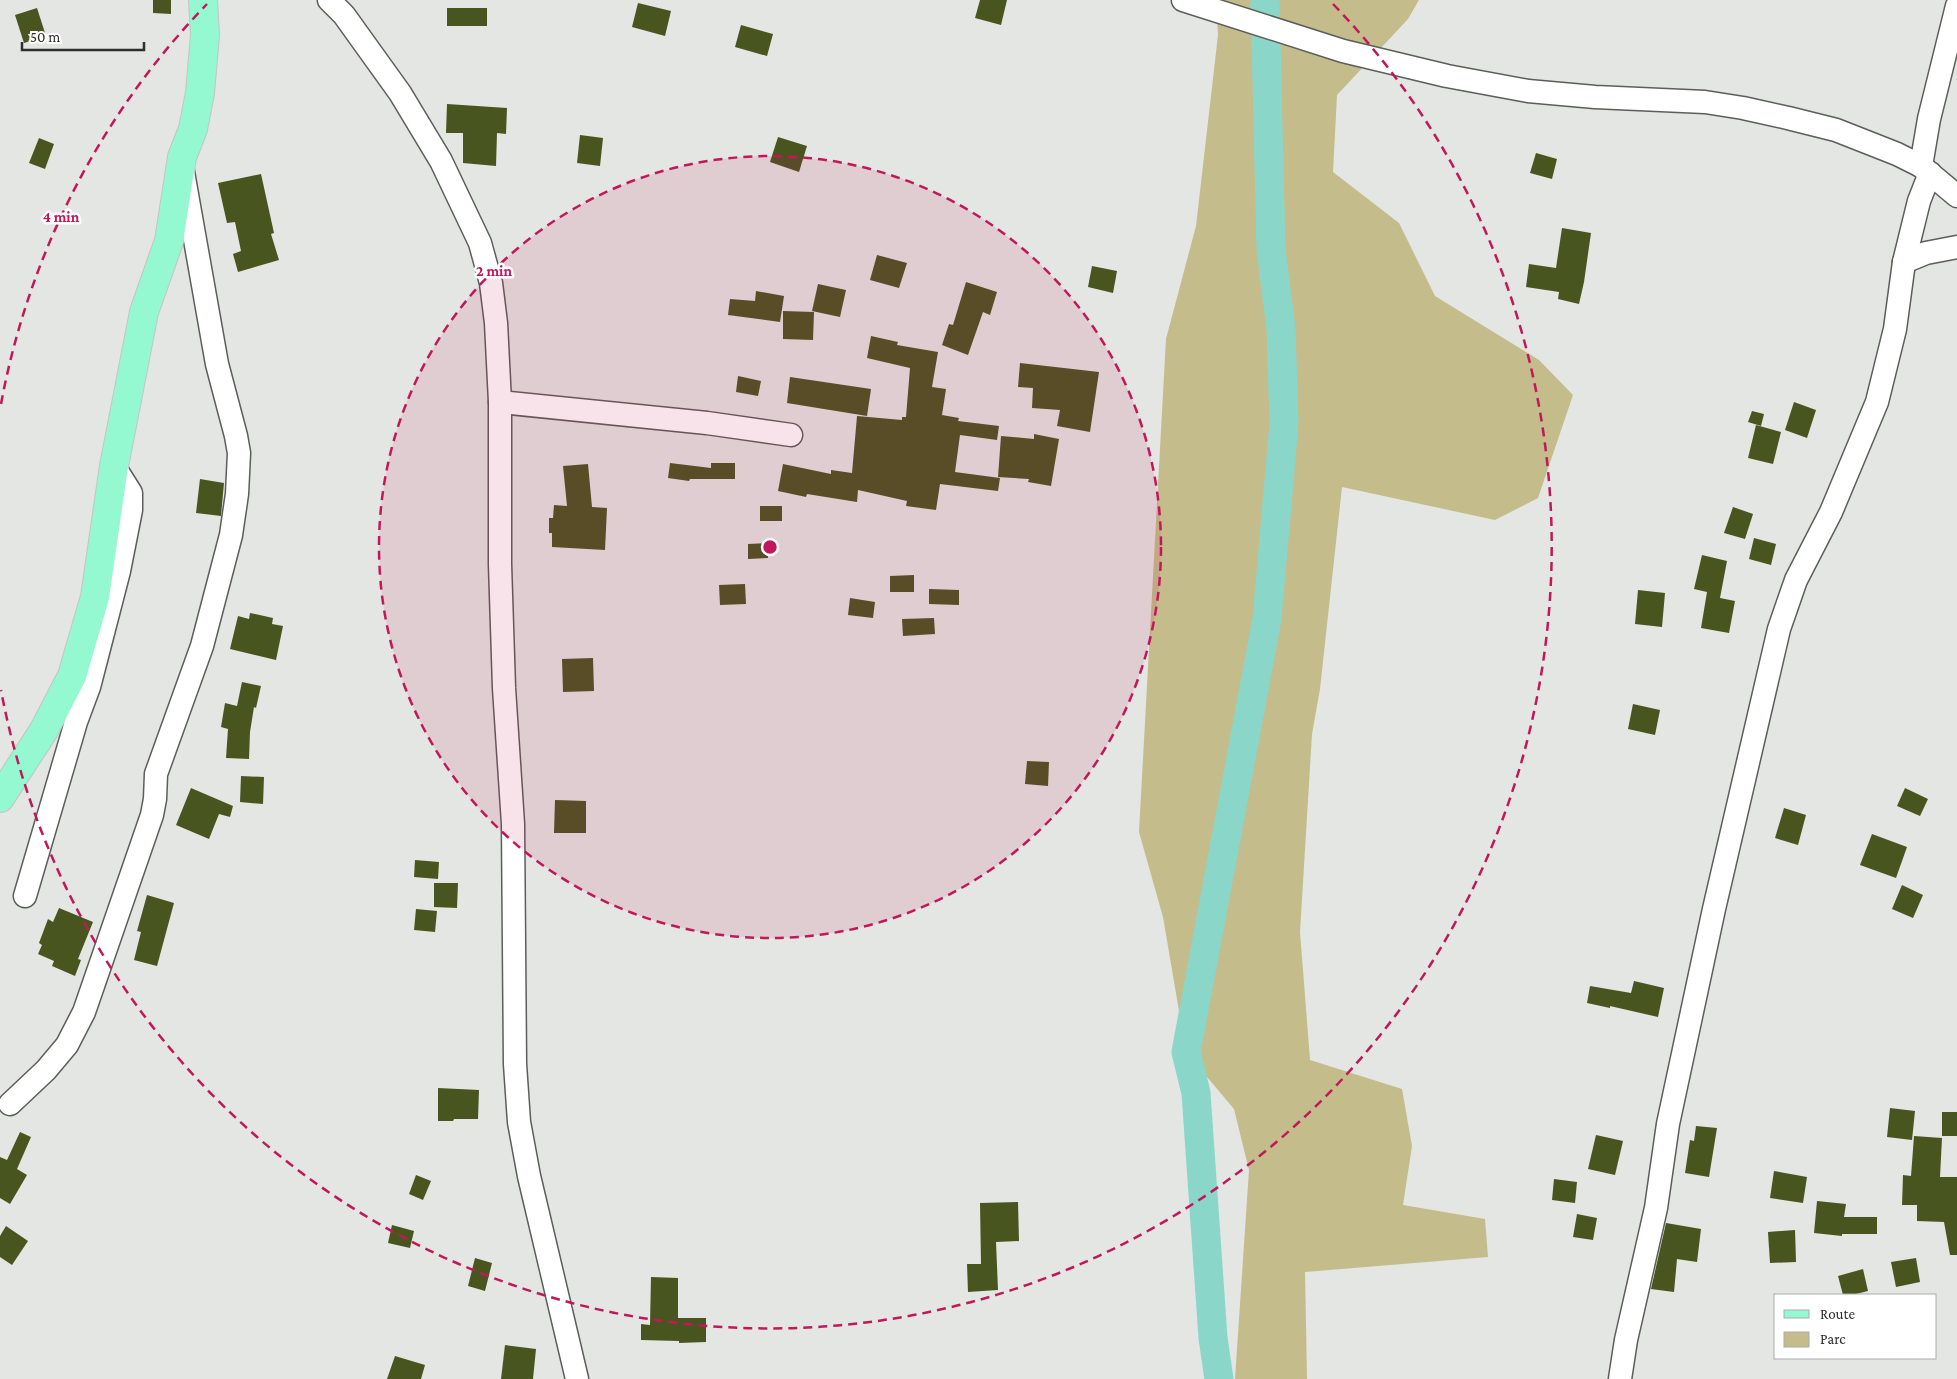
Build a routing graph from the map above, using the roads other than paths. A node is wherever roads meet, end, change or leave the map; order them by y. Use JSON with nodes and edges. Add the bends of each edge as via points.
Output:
{"nodes":[{"id":1,"x":203,"y":0,"type":"edge"},
{"id":2,"x":329,"y":0,"type":"edge"},
{"id":3,"x":1183,"y":0,"type":"edge"},
{"id":4,"x":1957,"y":6,"type":"edge"},
{"id":5,"x":182,"y":157,"type":"junction"},
{"id":6,"x":1926,"y":170,"type":"junction"},
{"id":7,"x":1957,"y":196,"type":"edge"},
{"id":8,"x":1957,"y":247,"type":"edge"},
{"id":9,"x":1904,"y":262,"type":"junction"},
{"id":10,"x":500,"y":402,"type":"junction"},
{"id":11,"x":791,"y":435,"type":"dead end"},
{"id":12,"x":114,"y":466,"type":"junction"},
{"id":13,"x":0,"y":798,"type":"edge"},
{"id":14,"x":25,"y":896,"type":"dead end"},
{"id":15,"x":10,"y":1104,"type":"dead end"},
{"id":16,"x":577,"y":1379,"type":"edge"},
{"id":17,"x":1620,"y":1379,"type":"edge"}],
"edges":[{"from":1,"to":5,"type":"main road","via":[[205,35],[200,93]]},
{"from":2,"to":10,"type":"street","via":[[400,93],[441,162],[480,243],[491,283]]},
{"from":3,"to":6,"type":"street","via":[[1343,51],[1448,76],[1528,91],[1705,102],[1743,108],[1836,130],[1885,148]]},
{"from":4,"to":6,"type":"street","via":[[1929,119]]},
{"from":5,"to":12,"type":"main road","via":[[169,242],[144,312]]},
{"from":5,"to":15,"type":"street","via":[[205,304],[239,453],[231,535],[202,646],[156,774],[152,815],[84,1012],[67,1045]]},
{"from":6,"to":7,"type":"street"},
{"from":6,"to":9,"type":"street"},
{"from":8,"to":9,"type":"street"},
{"from":9,"to":17,"type":"street","via":[[1895,329],[1877,402],[1831,512],[1796,580],[1779,629],[1668,1124],[1656,1208]]},
{"from":10,"to":11,"type":"street"},
{"from":10,"to":16,"type":"street","via":[[500,564],[513,824],[519,1122]]},
{"from":12,"to":13,"type":"main road","via":[[96,597],[72,676],[44,730]]},
{"from":12,"to":14,"type":"street","via":[[131,493],[119,571]]}]}
